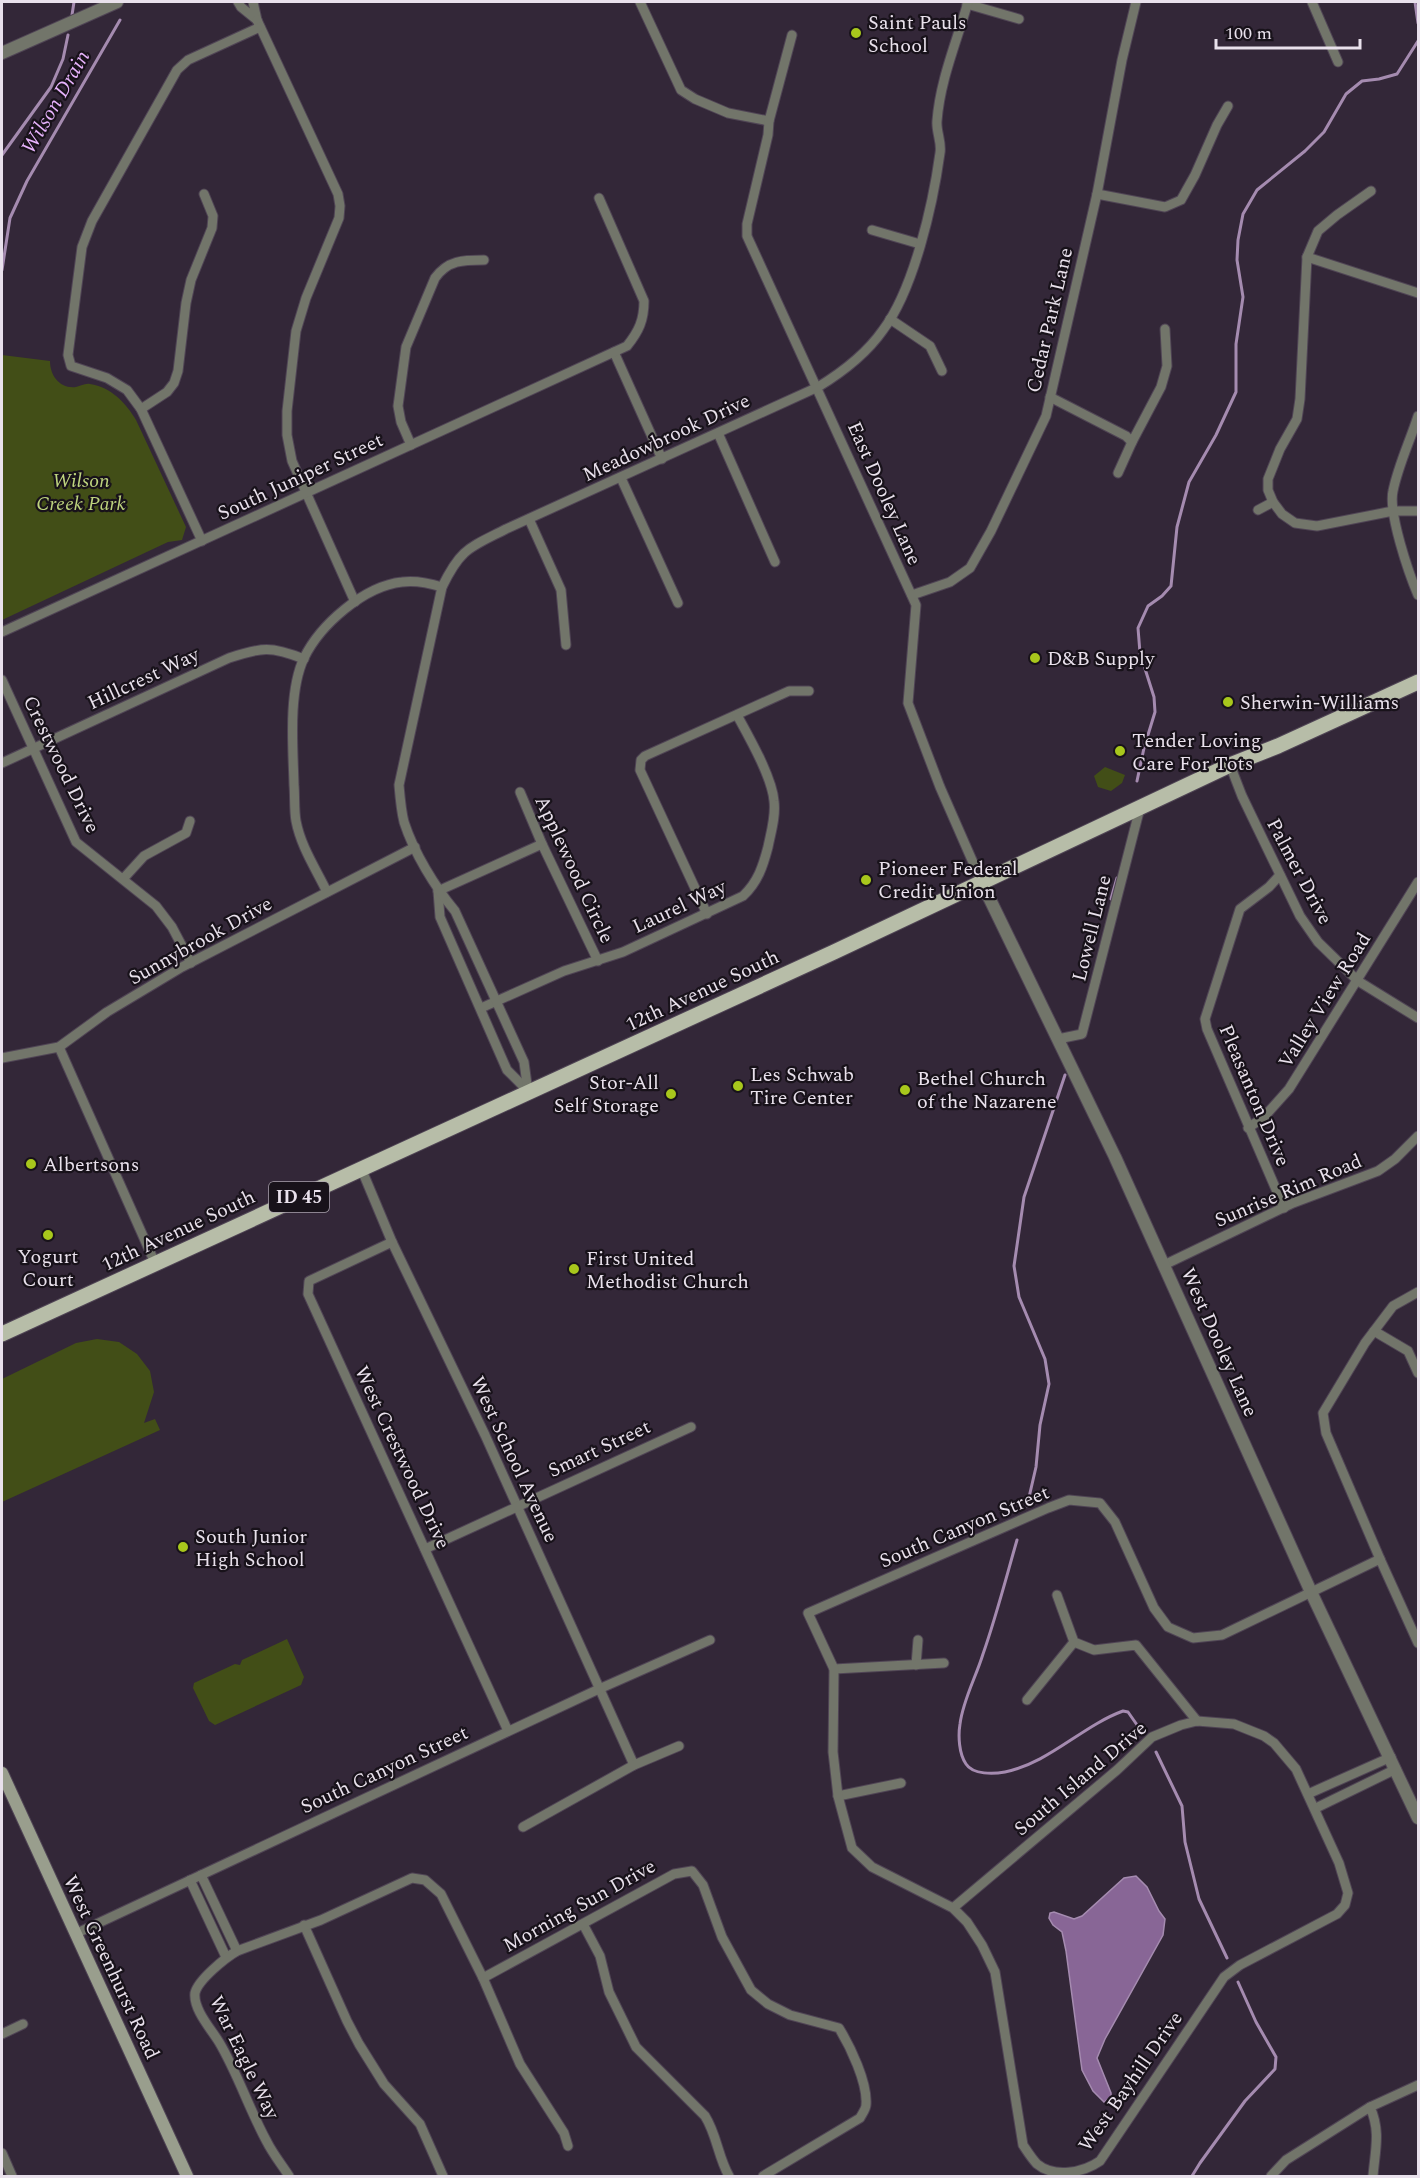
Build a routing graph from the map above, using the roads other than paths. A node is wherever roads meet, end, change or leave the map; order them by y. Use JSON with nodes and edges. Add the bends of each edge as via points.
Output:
{"nodes":[{"id":1,"x":117,"y":2,"type":"edge"},
{"id":2,"x":238,"y":2,"type":"edge"},
{"id":3,"x":253,"y":2,"type":"edge"},
{"id":4,"x":640,"y":2,"type":"edge"},
{"id":5,"x":1136,"y":2,"type":"edge"},
{"id":6,"x":1312,"y":2,"type":"edge"},
{"id":7,"x":968,"y":3,"type":"edge"},
{"id":8,"x":1019,"y":19,"type":"dead end"},
{"id":9,"x":258,"y":23,"type":"junction"},
{"id":10,"x":792,"y":35,"type":"dead end"},
{"id":11,"x":2,"y":53,"type":"edge"},
{"id":12,"x":1338,"y":62,"type":"dead end"},
{"id":13,"x":1228,"y":106,"type":"dead end"},
{"id":14,"x":769,"y":121,"type":"junction"},
{"id":15,"x":1371,"y":191,"type":"dead end"},
{"id":16,"x":204,"y":194,"type":"dead end"},
{"id":17,"x":1097,"y":194,"type":"junction"},
{"id":18,"x":598,"y":198,"type":"dead end"},
{"id":19,"x":872,"y":230,"type":"dead end"},
{"id":20,"x":920,"y":244,"type":"junction"},
{"id":21,"x":1307,"y":256,"type":"junction"},
{"id":22,"x":484,"y":260,"type":"dead end"},
{"id":23,"x":1419,"y":293,"type":"edge"},
{"id":24,"x":890,"y":319,"type":"junction"},
{"id":25,"x":1165,"y":329,"type":"dead end"},
{"id":26,"x":614,"y":352,"type":"junction"},
{"id":27,"x":942,"y":370,"type":"dead end"},
{"id":28,"x":818,"y":387,"type":"junction"},
{"id":29,"x":1050,"y":397,"type":"junction"},
{"id":30,"x":141,"y":409,"type":"junction"},
{"id":31,"x":1419,"y":416,"type":"edge"},
{"id":32,"x":718,"y":433,"type":"junction"},
{"id":33,"x":1132,"y":442,"type":"junction"},
{"id":34,"x":411,"y":445,"type":"junction"},
{"id":35,"x":662,"y":459,"type":"junction"},
{"id":36,"x":1118,"y":473,"type":"dead end"},
{"id":37,"x":621,"y":478,"type":"junction"},
{"id":38,"x":306,"y":494,"type":"junction"},
{"id":39,"x":1274,"y":502,"type":"junction"},
{"id":40,"x":1258,"y":510,"type":"dead end"},
{"id":41,"x":1419,"y":510,"type":"edge"},
{"id":42,"x":1393,"y":511,"type":"junction"},
{"id":43,"x":529,"y":519,"type":"junction"},
{"id":44,"x":202,"y":540,"type":"junction"},
{"id":45,"x":775,"y":562,"type":"dead end"},
{"id":46,"x":442,"y":587,"type":"junction"},
{"id":47,"x":912,"y":595,"type":"junction"},
{"id":48,"x":1419,"y":595,"type":"edge"},
{"id":49,"x":355,"y":602,"type":"junction"},
{"id":50,"x":678,"y":603,"type":"dead end"},
{"id":51,"x":2,"y":632,"type":"edge"},
{"id":52,"x":566,"y":645,"type":"dead end"},
{"id":53,"x":304,"y":659,"type":"junction"},
{"id":54,"x":2,"y":680,"type":"edge"},
{"id":55,"x":1419,"y":682,"type":"edge"},
{"id":56,"x":809,"y":691,"type":"dead end"},
{"id":57,"x":737,"y":715,"type":"junction"},
{"id":58,"x":32,"y":749,"type":"junction"},
{"id":59,"x":2,"y":764,"type":"edge"},
{"id":60,"x":1230,"y":765,"type":"junction"},
{"id":61,"x":520,"y":792,"type":"dead end"},
{"id":62,"x":1140,"y":808,"type":"junction"},
{"id":63,"x":190,"y":821,"type":"dead end"},
{"id":64,"x":542,"y":844,"type":"junction"},
{"id":65,"x":415,"y":847,"type":"junction"},
{"id":66,"x":1280,"y":875,"type":"junction"},
{"id":67,"x":123,"y":879,"type":"junction"},
{"id":68,"x":1419,"y":882,"type":"edge"},
{"id":69,"x":982,"y":883,"type":"junction"},
{"id":70,"x":438,"y":891,"type":"junction"},
{"id":71,"x":327,"y":892,"type":"junction"},
{"id":72,"x":706,"y":914,"type":"junction"},
{"id":73,"x":598,"y":960,"type":"junction"},
{"id":74,"x":191,"y":963,"type":"junction"},
{"id":75,"x":1358,"y":981,"type":"junction"},
{"id":76,"x":495,"y":1001,"type":"junction"},
{"id":77,"x":481,"y":1008,"type":"junction"},
{"id":78,"x":1419,"y":1018,"type":"edge"},
{"id":79,"x":1058,"y":1039,"type":"junction"},
{"id":80,"x":59,"y":1047,"type":"junction"},
{"id":81,"x":2,"y":1058,"type":"edge"},
{"id":82,"x":528,"y":1092,"type":"junction"},
{"id":83,"x":1248,"y":1128,"type":"junction"},
{"id":84,"x":1419,"y":1136,"type":"edge"},
{"id":85,"x":361,"y":1168,"type":"junction"},
{"id":86,"x":1284,"y":1208,"type":"junction"},
{"id":87,"x":392,"y":1242,"type":"junction"},
{"id":88,"x":155,"y":1263,"type":"junction"},
{"id":89,"x":1164,"y":1265,"type":"junction"},
{"id":90,"x":1419,"y":1292,"type":"edge"},
{"id":91,"x":1374,"y":1331,"type":"junction"},
{"id":92,"x":2,"y":1334,"type":"edge"},
{"id":93,"x":1419,"y":1374,"type":"edge"},
{"id":94,"x":691,"y":1427,"type":"dead end"},
{"id":95,"x":517,"y":1506,"type":"junction"},
{"id":96,"x":425,"y":1549,"type":"junction"},
{"id":97,"x":1380,"y":1559,"type":"junction"},
{"id":98,"x":1311,"y":1592,"type":"junction"},
{"id":99,"x":1057,"y":1595,"type":"dead end"},
{"id":100,"x":808,"y":1613,"type":"joint"},
{"id":101,"x":710,"y":1640,"type":"dead end"},
{"id":102,"x":918,"y":1640,"type":"dead end"},
{"id":103,"x":1074,"y":1642,"type":"junction"},
{"id":104,"x":1419,"y":1642,"type":"edge"},
{"id":105,"x":945,"y":1664,"type":"dead end"},
{"id":106,"x":916,"y":1665,"type":"junction"},
{"id":107,"x":834,"y":1669,"type":"junction"},
{"id":108,"x":599,"y":1689,"type":"junction"},
{"id":109,"x":1027,"y":1700,"type":"dead end"},
{"id":110,"x":1197,"y":1721,"type":"junction"},
{"id":111,"x":508,"y":1731,"type":"junction"},
{"id":112,"x":679,"y":1746,"type":"dead end"},
{"id":113,"x":1391,"y":1757,"type":"junction"},
{"id":114,"x":634,"y":1765,"type":"junction"},
{"id":115,"x":1396,"y":1769,"type":"junction"},
{"id":116,"x":2,"y":1773,"type":"edge"},
{"id":117,"x":901,"y":1783,"type":"dead end"},
{"id":118,"x":1308,"y":1794,"type":"junction"},
{"id":119,"x":838,"y":1796,"type":"junction"},
{"id":120,"x":1316,"y":1808,"type":"junction"},
{"id":121,"x":1419,"y":1818,"type":"edge"},
{"id":122,"x":523,"y":1827,"type":"dead end"},
{"id":123,"x":201,"y":1875,"type":"junction"},
{"id":124,"x":190,"y":1880,"type":"junction"},
{"id":125,"x":953,"y":1908,"type":"junction"},
{"id":126,"x":583,"y":1924,"type":"junction"},
{"id":127,"x":304,"y":1925,"type":"junction"},
{"id":128,"x":75,"y":1934,"type":"junction"},
{"id":129,"x":237,"y":1951,"type":"junction"},
{"id":130,"x":226,"y":1957,"type":"junction"},
{"id":131,"x":483,"y":1978,"type":"junction"},
{"id":132,"x":22,"y":2024,"type":"dead end"},
{"id":133,"x":2,"y":2034,"type":"edge"},
{"id":134,"x":1419,"y":2085,"type":"edge"},
{"id":135,"x":1370,"y":2107,"type":"junction"},
{"id":136,"x":568,"y":2146,"type":"dead end"},
{"id":137,"x":2,"y":2153,"type":"edge"},
{"id":138,"x":12,"y":2176,"type":"edge"},
{"id":139,"x":187,"y":2176,"type":"edge"},
{"id":140,"x":289,"y":2176,"type":"edge"},
{"id":141,"x":443,"y":2176,"type":"edge"},
{"id":142,"x":729,"y":2176,"type":"edge"},
{"id":143,"x":763,"y":2176,"type":"edge"},
{"id":144,"x":1270,"y":2176,"type":"edge"},
{"id":145,"x":1373,"y":2176,"type":"edge"}],
"edges":[{"from":1,"to":11,"type":"street"},
{"from":2,"to":9,"type":"street"},
{"from":3,"to":9,"type":"street"},
{"from":4,"to":14,"type":"street","via":[[681,90],[728,113]]},
{"from":5,"to":17,"type":"street","name":"Cedar Park Lane"},
{"from":6,"to":12,"type":"street"},
{"from":7,"to":8,"type":"street"},
{"from":7,"to":20,"type":"street","name":"Meadowbrook Drive","via":[[944,80],[936,123],[941,150]]},
{"from":9,"to":30,"type":"street","via":[[182,64],[92,221],[82,247],[68,355],[71,366],[107,378],[127,390]]},
{"from":9,"to":38,"type":"street","via":[[338,194],[340,206],[339,218],[300,315],[292,365],[287,435],[292,461]]},
{"from":10,"to":14,"type":"street","name":"East Dooley Lane"},
{"from":13,"to":17,"type":"street","via":[[1180,200],[1165,207]]},
{"from":14,"to":28,"type":"street","name":"East Dooley Lane","via":[[747,236]]},
{"from":15,"to":21,"type":"street","via":[[1318,231]]},
{"from":16,"to":30,"type":"street","via":[[213,216],[212,228],[191,280],[178,371],[166,392]]},
{"from":17,"to":29,"type":"street","name":"Cedar Park Lane"},
{"from":18,"to":26,"type":"street","name":"South Juniper Street","via":[[644,301],[639,332],[627,346]]},
{"from":19,"to":20,"type":"street"},
{"from":20,"to":24,"type":"street","name":"Meadowbrook Drive","via":[[905,292]]},
{"from":21,"to":23,"type":"street"},
{"from":21,"to":39,"type":"street","via":[[1300,399],[1297,419],[1268,479]]},
{"from":22,"to":34,"type":"street","via":[[460,260],[442,269],[406,347],[398,406]]},
{"from":24,"to":27,"type":"street","via":[[930,346]]},
{"from":24,"to":28,"type":"street","name":"Meadowbrook Drive","via":[[861,354]]},
{"from":25,"to":33,"type":"street","via":[[1167,366],[1161,387]]},
{"from":26,"to":34,"type":"street","name":"South Juniper Street"},
{"from":26,"to":35,"type":"street"},
{"from":28,"to":32,"type":"street","name":"Meadowbrook Drive"},
{"from":28,"to":47,"type":"street","name":"East Dooley Lane"},
{"from":29,"to":33,"type":"street"},
{"from":29,"to":47,"type":"street","name":"Cedar Park Lane","via":[[1046,416],[970,568],[950,582]]},
{"from":30,"to":44,"type":"street"},
{"from":31,"to":42,"type":"street","via":[[1392,493]]},
{"from":32,"to":35,"type":"street","name":"Meadowbrook Drive"},
{"from":32,"to":45,"type":"street"},
{"from":33,"to":36,"type":"street"},
{"from":34,"to":38,"type":"street","name":"South Juniper Street"},
{"from":35,"to":37,"type":"street","name":"Meadowbrook Drive"},
{"from":37,"to":43,"type":"street","name":"Meadowbrook Drive"},
{"from":37,"to":50,"type":"street"},
{"from":38,"to":44,"type":"street","name":"South Juniper Street"},
{"from":38,"to":49,"type":"street"},
{"from":39,"to":40,"type":"street"},
{"from":39,"to":42,"type":"street","via":[[1295,523],[1317,526]]},
{"from":41,"to":42,"type":"street"},
{"from":42,"to":48,"type":"street"},
{"from":43,"to":46,"type":"street","name":"Meadowbrook Drive","via":[[465,550]]},
{"from":43,"to":52,"type":"street","via":[[561,590]]},
{"from":44,"to":51,"type":"street","name":"South Juniper Street"},
{"from":46,"to":49,"type":"street","via":[[401,582]]},
{"from":46,"to":65,"type":"street","name":"Meadowbrook Drive","via":[[399,785],[404,822]]},
{"from":47,"to":69,"type":"street","name":"East Dooley Lane","via":[[916,605],[908,703]]},
{"from":49,"to":53,"type":"street","via":[[323,629]]},
{"from":53,"to":58,"type":"street","name":"Hillcrest Way","via":[[281,650],[256,649]]},
{"from":53,"to":71,"type":"street","via":[[294,695],[295,820],[302,844]]},
{"from":54,"to":58,"type":"street","name":"Crestwood Drive"},
{"from":55,"to":60,"type":"main road","name":"12th Avenue South","number":"ID 45"},
{"from":56,"to":57,"type":"street","via":[[789,691]]},
{"from":57,"to":72,"type":"street","name":"Laurel Way","via":[[768,779],[775,816],[765,859],[753,887]]},
{"from":57,"to":72,"type":"street","via":[[641,760],[640,770]]},
{"from":58,"to":59,"type":"street","name":"Hillcrest Way"},
{"from":58,"to":67,"type":"street","name":"Crestwood Drive","via":[[76,842]]},
{"from":60,"to":62,"type":"main road","name":"12th Avenue South","number":"ID 45"},
{"from":60,"to":66,"type":"street","name":"Palmer Drive"},
{"from":61,"to":64,"type":"street","name":"Applewood Circle"},
{"from":62,"to":69,"type":"main road","name":"12th Avenue South","number":"ID 45"},
{"from":62,"to":79,"type":"street","name":"Lowell Lane","via":[[1082,1034]]},
{"from":63,"to":67,"type":"street","via":[[186,832],[144,856]]},
{"from":64,"to":70,"type":"street"},
{"from":64,"to":73,"type":"street","name":"Applewood Circle"},
{"from":65,"to":70,"type":"street","name":"Meadowbrook Drive"},
{"from":65,"to":71,"type":"street","name":"Sunnybrook Drive"},
{"from":66,"to":75,"type":"street","name":"Palmer Drive","via":[[1318,942]]},
{"from":66,"to":83,"type":"street","name":"Pleasanton Drive","via":[[1240,909],[1205,1019]]},
{"from":67,"to":74,"type":"street","name":"Crestwood Drive","via":[[163,914]]},
{"from":68,"to":75,"type":"street","name":"Valley View Road"},
{"from":69,"to":79,"type":"street","name":"West Dooley Lane"},
{"from":69,"to":82,"type":"main road","name":"12th Avenue South","number":"ID 45"},
{"from":70,"to":76,"type":"street","name":"Meadowbrook Drive","via":[[455,911]]},
{"from":70,"to":77,"type":"street","name":"Meadowbrook Drive","via":[[440,917]]},
{"from":71,"to":74,"type":"street","name":"Sunnybrook Drive"},
{"from":72,"to":73,"type":"street","name":"Laurel Way"},
{"from":73,"to":76,"type":"street","name":"Laurel Way"},
{"from":74,"to":80,"type":"street","name":"Sunnybrook Drive","via":[[107,1012]]},
{"from":75,"to":78,"type":"street","name":"Palmer Drive"},
{"from":75,"to":83,"type":"street","name":"Valley View Road","via":[[1289,1089]]},
{"from":76,"to":77,"type":"street","name":"Laurel Way"},
{"from":76,"to":82,"type":"street","name":"Meadowbrook Drive","via":[[524,1062]]},
{"from":77,"to":82,"type":"street","name":"Meadowbrook Drive","via":[[507,1070]]},
{"from":79,"to":89,"type":"street","name":"West Dooley Lane"},
{"from":80,"to":81,"type":"street","name":"Sunnybrook Drive"},
{"from":80,"to":88,"type":"street"},
{"from":82,"to":85,"type":"main road","name":"12th Avenue South","number":"ID 45"},
{"from":83,"to":86,"type":"street","name":"Pleasanton Drive"},
{"from":84,"to":86,"type":"street","name":"Sunrise Rim Road","via":[[1378,1171]]},
{"from":85,"to":87,"type":"street","name":"West School Avenue"},
{"from":85,"to":88,"type":"main road","name":"12th Avenue South","number":"ID 45"},
{"from":86,"to":89,"type":"street","name":"Sunrise Rim Road"},
{"from":87,"to":95,"type":"street","name":"West School Avenue"},
{"from":87,"to":96,"type":"street","name":"West Crestwood Drive","via":[[309,1281],[308,1294]]},
{"from":88,"to":92,"type":"main road","name":"12th Avenue South","number":"ID 45"},
{"from":89,"to":98,"type":"street","name":"West Dooley Lane"},
{"from":90,"to":91,"type":"street","via":[[1392,1306]]},
{"from":91,"to":93,"type":"street","via":[[1408,1351]]},
{"from":91,"to":97,"type":"street","via":[[1323,1413],[1326,1433]]},
{"from":94,"to":95,"type":"street","name":"Smart Street"},
{"from":95,"to":96,"type":"street","name":"Smart Street"},
{"from":95,"to":108,"type":"street","name":"West School Avenue"},
{"from":96,"to":111,"type":"street","name":"West Crestwood Drive"},
{"from":97,"to":98,"type":"street","name":"South Canyon Street"},
{"from":97,"to":104,"type":"street"},
{"from":98,"to":100,"type":"street","name":"South Canyon Street","via":[[1222,1635],[1193,1638],[1168,1627],[1154,1608],[1115,1522],[1100,1503],[1070,1500]]},
{"from":98,"to":113,"type":"street","name":"West Dooley Lane"},
{"from":99,"to":103,"type":"street"},
{"from":100,"to":107,"type":"street","name":"West Bayhill Drive"},
{"from":101,"to":108,"type":"street","name":"South Canyon Street"},
{"from":102,"to":106,"type":"street"},
{"from":103,"to":109,"type":"street"},
{"from":103,"to":110,"type":"street","via":[[1094,1650],[1136,1645]]},
{"from":105,"to":106,"type":"street"},
{"from":106,"to":107,"type":"street"},
{"from":107,"to":119,"type":"street","name":"West Bayhill Drive","via":[[833,1752]]},
{"from":108,"to":111,"type":"street","name":"South Canyon Street"},
{"from":108,"to":114,"type":"street","name":"West School Avenue"},
{"from":110,"to":118,"type":"street","name":"South Island Drive","via":[[1234,1724],[1264,1736],[1296,1769]]},
{"from":110,"to":125,"type":"street","name":"South Island Drive","via":[[1152,1737]]},
{"from":111,"to":123,"type":"street","name":"South Canyon Street"},
{"from":112,"to":114,"type":"street"},
{"from":113,"to":115,"type":"street","name":"West Dooley Lane"},
{"from":113,"to":118,"type":"street"},
{"from":114,"to":122,"type":"street"},
{"from":115,"to":120,"type":"street"},
{"from":115,"to":121,"type":"street","name":"West Dooley Lane"},
{"from":116,"to":128,"type":"main road","name":"West Greenhurst Road"},
{"from":117,"to":119,"type":"street"},
{"from":118,"to":120,"type":"street","name":"South Island Drive"},
{"from":119,"to":125,"type":"street","name":"West Bayhill Drive","via":[[852,1848],[865,1861],[892,1879]]},
{"from":120,"to":125,"type":"street","name":"West Bayhill Drive","via":[[1348,1893],[1345,1905],[1322,1923],[1224,1977],[1100,2161],[1076,2173],[1052,2173],[1038,2166],[1023,2145],[995,1972],[967,1922]]},
{"from":123,"to":124,"type":"street","name":"South Canyon Street"},
{"from":123,"to":129,"type":"street"},
{"from":124,"to":128,"type":"street","name":"South Canyon Street"},
{"from":124,"to":130,"type":"street"},
{"from":126,"to":131,"type":"street","name":"Morning Sun Drive"},
{"from":126,"to":142,"type":"street","via":[[600,1956],[609,1992],[636,2047],[705,2116]]},
{"from":126,"to":143,"type":"street","name":"Morning Sun Drive","via":[[674,1874],[692,1871],[703,1885],[722,1937],[751,1990],[790,2015],[839,2028],[852,2049],[867,2106],[860,2118]]},
{"from":127,"to":129,"type":"street"},
{"from":127,"to":131,"type":"street","via":[[412,1878],[425,1880],[441,1894]]},
{"from":127,"to":141,"type":"street","via":[[355,2036],[384,2084],[420,2124]]},
{"from":128,"to":139,"type":"main road","name":"West Greenhurst Road"},
{"from":129,"to":130,"type":"street"},
{"from":130,"to":140,"type":"street","name":"War Eagle Way","via":[[195,1991],[195,1999],[230,2061],[267,2142]]},
{"from":131,"to":136,"type":"street","via":[[520,2064],[564,2133]]},
{"from":132,"to":133,"type":"street"},
{"from":134,"to":135,"type":"street"},
{"from":135,"to":144,"type":"street","via":[[1286,2160]]},
{"from":135,"to":145,"type":"street","via":[[1377,2131]]},
{"from":137,"to":138,"type":"street"}]}
